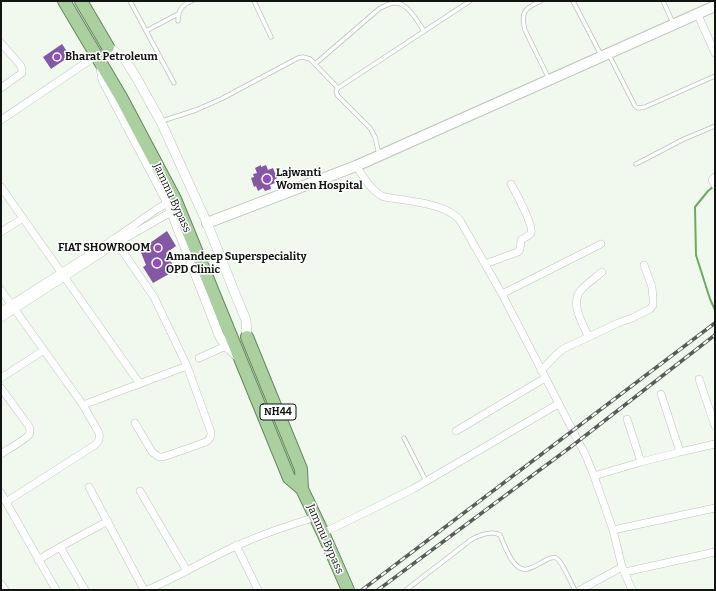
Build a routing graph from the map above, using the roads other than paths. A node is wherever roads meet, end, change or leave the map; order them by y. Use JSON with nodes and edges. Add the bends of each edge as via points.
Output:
{"nodes":[{"id":1,"x":64,"y":1,"type":"edge"},
{"id":2,"x":81,"y":1,"type":"edge"},
{"id":3,"x":130,"y":1,"type":"edge"},
{"id":4,"x":254,"y":1,"type":"edge"},
{"id":5,"x":470,"y":1,"type":"edge"},
{"id":6,"x":541,"y":1,"type":"edge"},
{"id":7,"x":573,"y":1,"type":"edge"},
{"id":8,"x":663,"y":1,"type":"edge"},
{"id":9,"x":189,"y":2,"type":"edge"},
{"id":10,"x":715,"y":6,"type":"edge"},
{"id":11,"x":697,"y":13,"type":"junction"},
{"id":12,"x":178,"y":14,"type":"junction"},
{"id":13,"x":178,"y":21,"type":"dead end"},
{"id":14,"x":673,"y":24,"type":"junction"},
{"id":15,"x":146,"y":31,"type":"junction"},
{"id":16,"x":424,"y":31,"type":"junction"},
{"id":17,"x":271,"y":37,"type":"dead end"},
{"id":18,"x":1,"y":43,"type":"edge"},
{"id":19,"x":108,"y":47,"type":"joint"},
{"id":20,"x":715,"y":53,"type":"edge"},
{"id":21,"x":604,"y":55,"type":"junction"},
{"id":22,"x":98,"y":60,"type":"junction"},
{"id":23,"x":315,"y":64,"type":"junction"},
{"id":24,"x":715,"y":76,"type":"edge"},
{"id":25,"x":549,"y":79,"type":"junction"},
{"id":26,"x":174,"y":83,"type":"dead end"},
{"id":27,"x":1,"y":88,"type":"edge"},
{"id":28,"x":338,"y":88,"type":"junction"},
{"id":29,"x":1,"y":120,"type":"edge"},
{"id":30,"x":161,"y":122,"type":"junction"},
{"id":31,"x":715,"y":126,"type":"edge"},
{"id":32,"x":379,"y":156,"type":"junction"},
{"id":33,"x":636,"y":164,"type":"dead end"},
{"id":34,"x":356,"y":166,"type":"junction"},
{"id":35,"x":511,"y":184,"type":"dead end"},
{"id":36,"x":1,"y":187,"type":"edge"},
{"id":37,"x":171,"y":204,"type":"junction"},
{"id":38,"x":23,"y":218,"type":"junction"},
{"id":39,"x":207,"y":223,"type":"junction"},
{"id":40,"x":1,"y":232,"type":"edge"},
{"id":41,"x":115,"y":241,"type":"junction"},
{"id":42,"x":601,"y":244,"type":"dead end"},
{"id":43,"x":485,"y":264,"type":"junction"},
{"id":44,"x":644,"y":265,"type":"dead end"},
{"id":45,"x":602,"y":272,"type":"dead end"},
{"id":46,"x":63,"y":274,"type":"junction"},
{"id":47,"x":1,"y":290,"type":"edge"},
{"id":48,"x":502,"y":294,"type":"junction"},
{"id":49,"x":13,"y":307,"type":"junction"},
{"id":50,"x":1,"y":311,"type":"edge"},
{"id":51,"x":1,"y":318,"type":"edge"},
{"id":52,"x":588,"y":336,"type":"junction"},
{"id":53,"x":247,"y":337,"type":"joint"},
{"id":54,"x":226,"y":346,"type":"junction"},
{"id":55,"x":44,"y":350,"type":"junction"},
{"id":56,"x":199,"y":358,"type":"dead end"},
{"id":57,"x":240,"y":359,"type":"junction"},
{"id":58,"x":187,"y":366,"type":"junction"},
{"id":59,"x":543,"y":375,"type":"junction"},
{"id":60,"x":1,"y":378,"type":"edge"},
{"id":61,"x":699,"y":379,"type":"dead end"},
{"id":62,"x":140,"y":384,"type":"junction"},
{"id":63,"x":1,"y":388,"type":"edge"},
{"id":64,"x":661,"y":394,"type":"dead end"},
{"id":65,"x":558,"y":404,"type":"junction"},
{"id":66,"x":83,"y":405,"type":"junction"},
{"id":67,"x":627,"y":419,"type":"dead end"},
{"id":68,"x":135,"y":423,"type":"dead end"},
{"id":69,"x":715,"y":426,"type":"edge"},
{"id":70,"x":456,"y":431,"type":"dead end"},
{"id":71,"x":404,"y":438,"type":"dead end"},
{"id":72,"x":715,"y":444,"type":"edge"},
{"id":73,"x":680,"y":452,"type":"junction"},
{"id":74,"x":1,"y":454,"type":"edge"},
{"id":75,"x":641,"y":462,"type":"junction"},
{"id":76,"x":594,"y":476,"type":"junction"},
{"id":77,"x":426,"y":481,"type":"junction"},
{"id":78,"x":89,"y":487,"type":"dead end"},
{"id":79,"x":302,"y":489,"type":"junction"},
{"id":80,"x":140,"y":491,"type":"dead end"},
{"id":81,"x":1,"y":493,"type":"edge"},
{"id":82,"x":6,"y":502,"type":"junction"},
{"id":83,"x":715,"y":508,"type":"edge"},
{"id":84,"x":316,"y":517,"type":"junction"},
{"id":85,"x":108,"y":521,"type":"junction"},
{"id":86,"x":613,"y":530,"type":"junction"},
{"id":87,"x":323,"y":533,"type":"junction"},
{"id":88,"x":236,"y":546,"type":"junction"},
{"id":89,"x":60,"y":547,"type":"junction"},
{"id":90,"x":715,"y":552,"type":"edge"},
{"id":91,"x":38,"y":560,"type":"junction"},
{"id":92,"x":624,"y":570,"type":"junction"},
{"id":93,"x":187,"y":571,"type":"junction"},
{"id":94,"x":1,"y":584,"type":"edge"},
{"id":95,"x":156,"y":588,"type":"edge"},
{"id":96,"x":5,"y":590,"type":"edge"},
{"id":97,"x":56,"y":590,"type":"edge"},
{"id":98,"x":85,"y":590,"type":"edge"},
{"id":99,"x":145,"y":590,"type":"edge"},
{"id":100,"x":258,"y":590,"type":"edge"},
{"id":101,"x":348,"y":590,"type":"edge"},
{"id":102,"x":406,"y":590,"type":"edge"},
{"id":103,"x":575,"y":590,"type":"edge"},
{"id":104,"x":580,"y":590,"type":"edge"},
{"id":105,"x":632,"y":590,"type":"edge"}],
"edges":[{"from":1,"to":22,"type":"highway","name":"Jammu Bypass","number":"NH44"},
{"from":2,"to":19,"type":"highway"},
{"from":3,"to":15,"type":"lane"},
{"from":4,"to":17,"type":"lane"},
{"from":5,"to":16,"type":"lane"},
{"from":6,"to":25,"type":"lane","via":[[526,9],[523,17],[525,30]]},
{"from":7,"to":21,"type":"lane"},
{"from":8,"to":14,"type":"lane"},
{"from":9,"to":12,"type":"lane"},
{"from":10,"to":11,"type":"main road"},
{"from":11,"to":14,"type":"main road"},
{"from":11,"to":20,"type":"street"},
{"from":12,"to":13,"type":"lane"},
{"from":12,"to":15,"type":"lane"},
{"from":14,"to":21,"type":"main road"},
{"from":15,"to":26,"type":"lane"},
{"from":16,"to":23,"type":"lane","via":[[405,6],[395,3],[386,5]]},
{"from":16,"to":28,"type":"lane"},
{"from":18,"to":27,"type":"street","via":[[22,70],[22,73]]},
{"from":19,"to":30,"type":"street","via":[[124,58]]},
{"from":21,"to":24,"type":"lane","via":[[638,108]]},
{"from":21,"to":25,"type":"main road"},
{"from":22,"to":29,"type":"street"},
{"from":22,"to":37,"type":"highway","name":"Jammu Bypass","number":"NH44","via":[[139,128]]},
{"from":23,"to":28,"type":"lane"},
{"from":23,"to":30,"type":"lane","via":[[307,57],[298,58],[221,99]]},
{"from":25,"to":32,"type":"main road"},
{"from":28,"to":32,"type":"lane","via":[[338,96],[370,128],[375,137]]},
{"from":30,"to":39,"type":"street"},
{"from":31,"to":33,"type":"lane"},
{"from":32,"to":34,"type":"main road"},
{"from":34,"to":39,"type":"main road"},
{"from":34,"to":43,"type":"street","via":[[371,187],[384,197],[434,206],[455,215]]},
{"from":35,"to":43,"type":"street","via":[[530,220],[532,231],[521,240],[518,252]]},
{"from":36,"to":38,"type":"street"},
{"from":37,"to":41,"type":"street"},
{"from":37,"to":54,"type":"street"},
{"from":37,"to":57,"type":"highway","name":"Jammu Bypass","number":"NH44"},
{"from":38,"to":40,"type":"street"},
{"from":38,"to":46,"type":"street"},
{"from":39,"to":53,"type":"street","via":[[246,320]]},
{"from":41,"to":46,"type":"street"},
{"from":41,"to":58,"type":"street","via":[[154,296]]},
{"from":42,"to":48,"type":"street"},
{"from":43,"to":48,"type":"street"},
{"from":44,"to":52,"type":"street","via":[[652,287],[653,305],[650,309]]},
{"from":45,"to":52,"type":"street","via":[[582,289],[576,299],[579,316]]},
{"from":46,"to":49,"type":"street"},
{"from":46,"to":62,"type":"street"},
{"from":47,"to":49,"type":"street"},
{"from":48,"to":59,"type":"street"},
{"from":49,"to":50,"type":"street"},
{"from":49,"to":51,"type":"street"},
{"from":49,"to":55,"type":"street"},
{"from":52,"to":59,"type":"street","via":[[563,348]]},
{"from":53,"to":79,"type":"highway","name":"Jammu Bypass","number":"NH44","via":[[301,469]]},
{"from":54,"to":56,"type":"street"},
{"from":54,"to":57,"type":"street"},
{"from":55,"to":60,"type":"street"},
{"from":55,"to":66,"type":"street"},
{"from":57,"to":79,"type":"highway","name":"Jammu Bypass","number":"NH44","via":[[289,478]]},
{"from":58,"to":62,"type":"street"},
{"from":58,"to":68,"type":"street","via":[[211,432],[209,440],[159,457],[152,452]]},
{"from":59,"to":65,"type":"street"},
{"from":59,"to":70,"type":"street"},
{"from":61,"to":69,"type":"street"},
{"from":62,"to":66,"type":"street"},
{"from":63,"to":74,"type":"street","via":[[28,425],[30,432]]},
{"from":64,"to":73,"type":"street"},
{"from":65,"to":76,"type":"street"},
{"from":65,"to":77,"type":"street"},
{"from":66,"to":82,"type":"street","via":[[99,433],[98,442]]},
{"from":67,"to":75,"type":"street"},
{"from":71,"to":77,"type":"lane"},
{"from":72,"to":73,"type":"street"},
{"from":73,"to":75,"type":"street"},
{"from":75,"to":76,"type":"street"},
{"from":76,"to":86,"type":"street"},
{"from":77,"to":87,"type":"street"},
{"from":78,"to":85,"type":"street"},
{"from":79,"to":84,"type":"highway","name":"Jammu Bypass","number":"NH44"},
{"from":80,"to":93,"type":"street"},
{"from":81,"to":82,"type":"street"},
{"from":82,"to":91,"type":"street"},
{"from":83,"to":86,"type":"street"},
{"from":84,"to":87,"type":"highway","name":"Jammu Bypass","number":"NH44"},
{"from":84,"to":88,"type":"street","via":[[263,534]]},
{"from":85,"to":89,"type":"street"},
{"from":85,"to":99,"type":"street"},
{"from":86,"to":92,"type":"street"},
{"from":87,"to":101,"type":"highway","name":"Jammu Bypass","number":"NH44"},
{"from":88,"to":93,"type":"street"},
{"from":88,"to":100,"type":"street"},
{"from":89,"to":91,"type":"street"},
{"from":89,"to":98,"type":"street"},
{"from":90,"to":92,"type":"street"},
{"from":91,"to":97,"type":"street"},
{"from":92,"to":104,"type":"street"},
{"from":92,"to":105,"type":"street"},
{"from":93,"to":95,"type":"street"},
{"from":94,"to":96,"type":"street"},
{"from":95,"to":99,"type":"street"},
{"from":102,"to":103,"type":"lane","via":[[472,539],[491,533],[500,535],[515,565],[520,568],[526,570],[551,558],[558,559]]}]}
